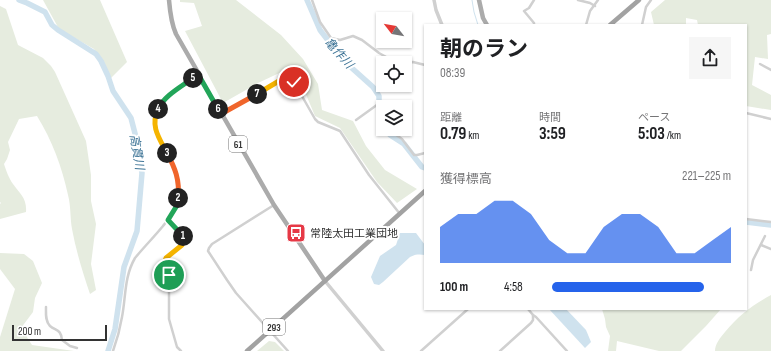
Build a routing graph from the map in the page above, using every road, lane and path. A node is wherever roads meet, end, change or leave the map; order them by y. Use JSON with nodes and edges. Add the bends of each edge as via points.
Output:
{"nodes":[{"id":1,"x":169,"y":0,"type":"edge"},
{"id":2,"x":312,"y":0,"type":"edge"},
{"id":3,"x":434,"y":0,"type":"edge"},
{"id":4,"x":479,"y":0,"type":"edge"},
{"id":5,"x":534,"y":0,"type":"edge"},
{"id":6,"x":578,"y":0,"type":"edge"},
{"id":7,"x":598,"y":0,"type":"edge"},
{"id":8,"x":638,"y":0,"type":"edge"},
{"id":9,"x":651,"y":0,"type":"edge"},
{"id":10,"x":595,"y":6,"type":"junction"},
{"id":11,"x":442,"y":24,"type":"edge"},
{"id":12,"x":486,"y":24,"type":"edge"},
{"id":13,"x":534,"y":24,"type":"edge"},
{"id":14,"x":586,"y":24,"type":"edge"},
{"id":15,"x":611,"y":24,"type":"edge"},
{"id":16,"x":642,"y":24,"type":"edge"},
{"id":17,"x":385,"y":56,"type":"edge"},
{"id":18,"x":412,"y":62,"type":"edge"},
{"id":19,"x":760,"y":64,"type":"dead end"},
{"id":20,"x":424,"y":65,"type":"edge"},
{"id":21,"x":771,"y":70,"type":"edge"},
{"id":22,"x":198,"y":74,"type":"junction"},
{"id":23,"x":376,"y":106,"type":"edge"},
{"id":24,"x":747,"y":113,"type":"edge"},
{"id":25,"x":221,"y":114,"type":"junction"},
{"id":26,"x":771,"y":119,"type":"edge"},
{"id":27,"x":356,"y":120,"type":"dead end"},
{"id":28,"x":398,"y":136,"type":"edge"},
{"id":29,"x":424,"y":153,"type":"edge"},
{"id":30,"x":424,"y":192,"type":"edge"},
{"id":31,"x":274,"y":205,"type":"junction"},
{"id":32,"x":400,"y":214,"type":"junction"},
{"id":33,"x":747,"y":219,"type":"edge"},
{"id":34,"x":168,"y":220,"type":"junction"},
{"id":35,"x":771,"y":222,"type":"edge"},
{"id":36,"x":765,"y":236,"type":"dead end"},
{"id":37,"x":760,"y":245,"type":"junction"},
{"id":38,"x":771,"y":249,"type":"edge"},
{"id":39,"x":751,"y":270,"type":"dead end"},
{"id":40,"x":325,"y":281,"type":"junction"},
{"id":41,"x":46,"y":307,"type":"dead end"},
{"id":42,"x":467,"y":310,"type":"edge"},
{"id":43,"x":529,"y":310,"type":"edge"},
{"id":44,"x":533,"y":316,"type":"junction"},
{"id":45,"x":270,"y":331,"type":"junction"},
{"id":46,"x":77,"y":348,"type":"dead end"},
{"id":47,"x":113,"y":351,"type":"edge"},
{"id":48,"x":181,"y":351,"type":"edge"},
{"id":49,"x":247,"y":351,"type":"edge"},
{"id":50,"x":288,"y":351,"type":"edge"},
{"id":51,"x":383,"y":351,"type":"edge"},
{"id":52,"x":421,"y":351,"type":"edge"},
{"id":53,"x":500,"y":351,"type":"edge"},
{"id":54,"x":568,"y":351,"type":"edge"}],
"edges":[{"from":1,"to":22,"type":"main road","number":"61","via":[[173,28]]},
{"from":2,"to":17,"type":"street","via":[[320,22],[331,38],[340,40],[353,36]]},
{"from":3,"to":11,"type":"street"},
{"from":4,"to":12,"type":"main road"},
{"from":5,"to":13,"type":"street","via":[[524,11]]},
{"from":6,"to":10,"type":"street"},
{"from":7,"to":10,"type":"street"},
{"from":8,"to":15,"type":"highway"},
{"from":9,"to":16,"type":"street","via":[[646,7]]},
{"from":10,"to":14,"type":"street","via":[[590,11]]},
{"from":18,"to":20,"type":"street"},
{"from":19,"to":21,"type":"street"},
{"from":22,"to":25,"type":"main road","number":"61"},
{"from":22,"to":34,"type":"street","via":[[160,104],[154,119],[157,134],[170,158],[179,183],[176,207]]},
{"from":23,"to":27,"type":"street"},
{"from":24,"to":26,"type":"street"},
{"from":25,"to":31,"type":"main road","number":"61"},
{"from":25,"to":32,"type":"street","via":[[284,78],[289,78],[294,82],[315,119],[340,131],[369,175]]},
{"from":28,"to":29,"type":"street","via":[[414,154]]},
{"from":30,"to":32,"type":"highway","number":"293"},
{"from":31,"to":40,"type":"main road","number":"61"},
{"from":31,"to":45,"type":"street","via":[[212,244],[208,251],[236,293]]},
{"from":32,"to":40,"type":"highway","number":"293"},
{"from":33,"to":35,"type":"street"},
{"from":34,"to":47,"type":"street","via":[[131,266],[121,325]]},
{"from":34,"to":48,"type":"street","via":[[184,237],[182,245],[166,258],[164,264],[169,275],[169,319],[177,347]]},
{"from":36,"to":37,"type":"street"},
{"from":37,"to":38,"type":"street"},
{"from":37,"to":39,"type":"street"},
{"from":40,"to":45,"type":"highway","number":"293"},
{"from":40,"to":51,"type":"street"},
{"from":41,"to":46,"type":"street","via":[[47,322],[50,326],[60,332],[62,340]]},
{"from":42,"to":52,"type":"street"},
{"from":43,"to":44,"type":"street"},
{"from":44,"to":53,"type":"street","via":[[531,323]]},
{"from":44,"to":54,"type":"street"},
{"from":45,"to":49,"type":"highway","number":"293"},
{"from":45,"to":50,"type":"street"}]}
